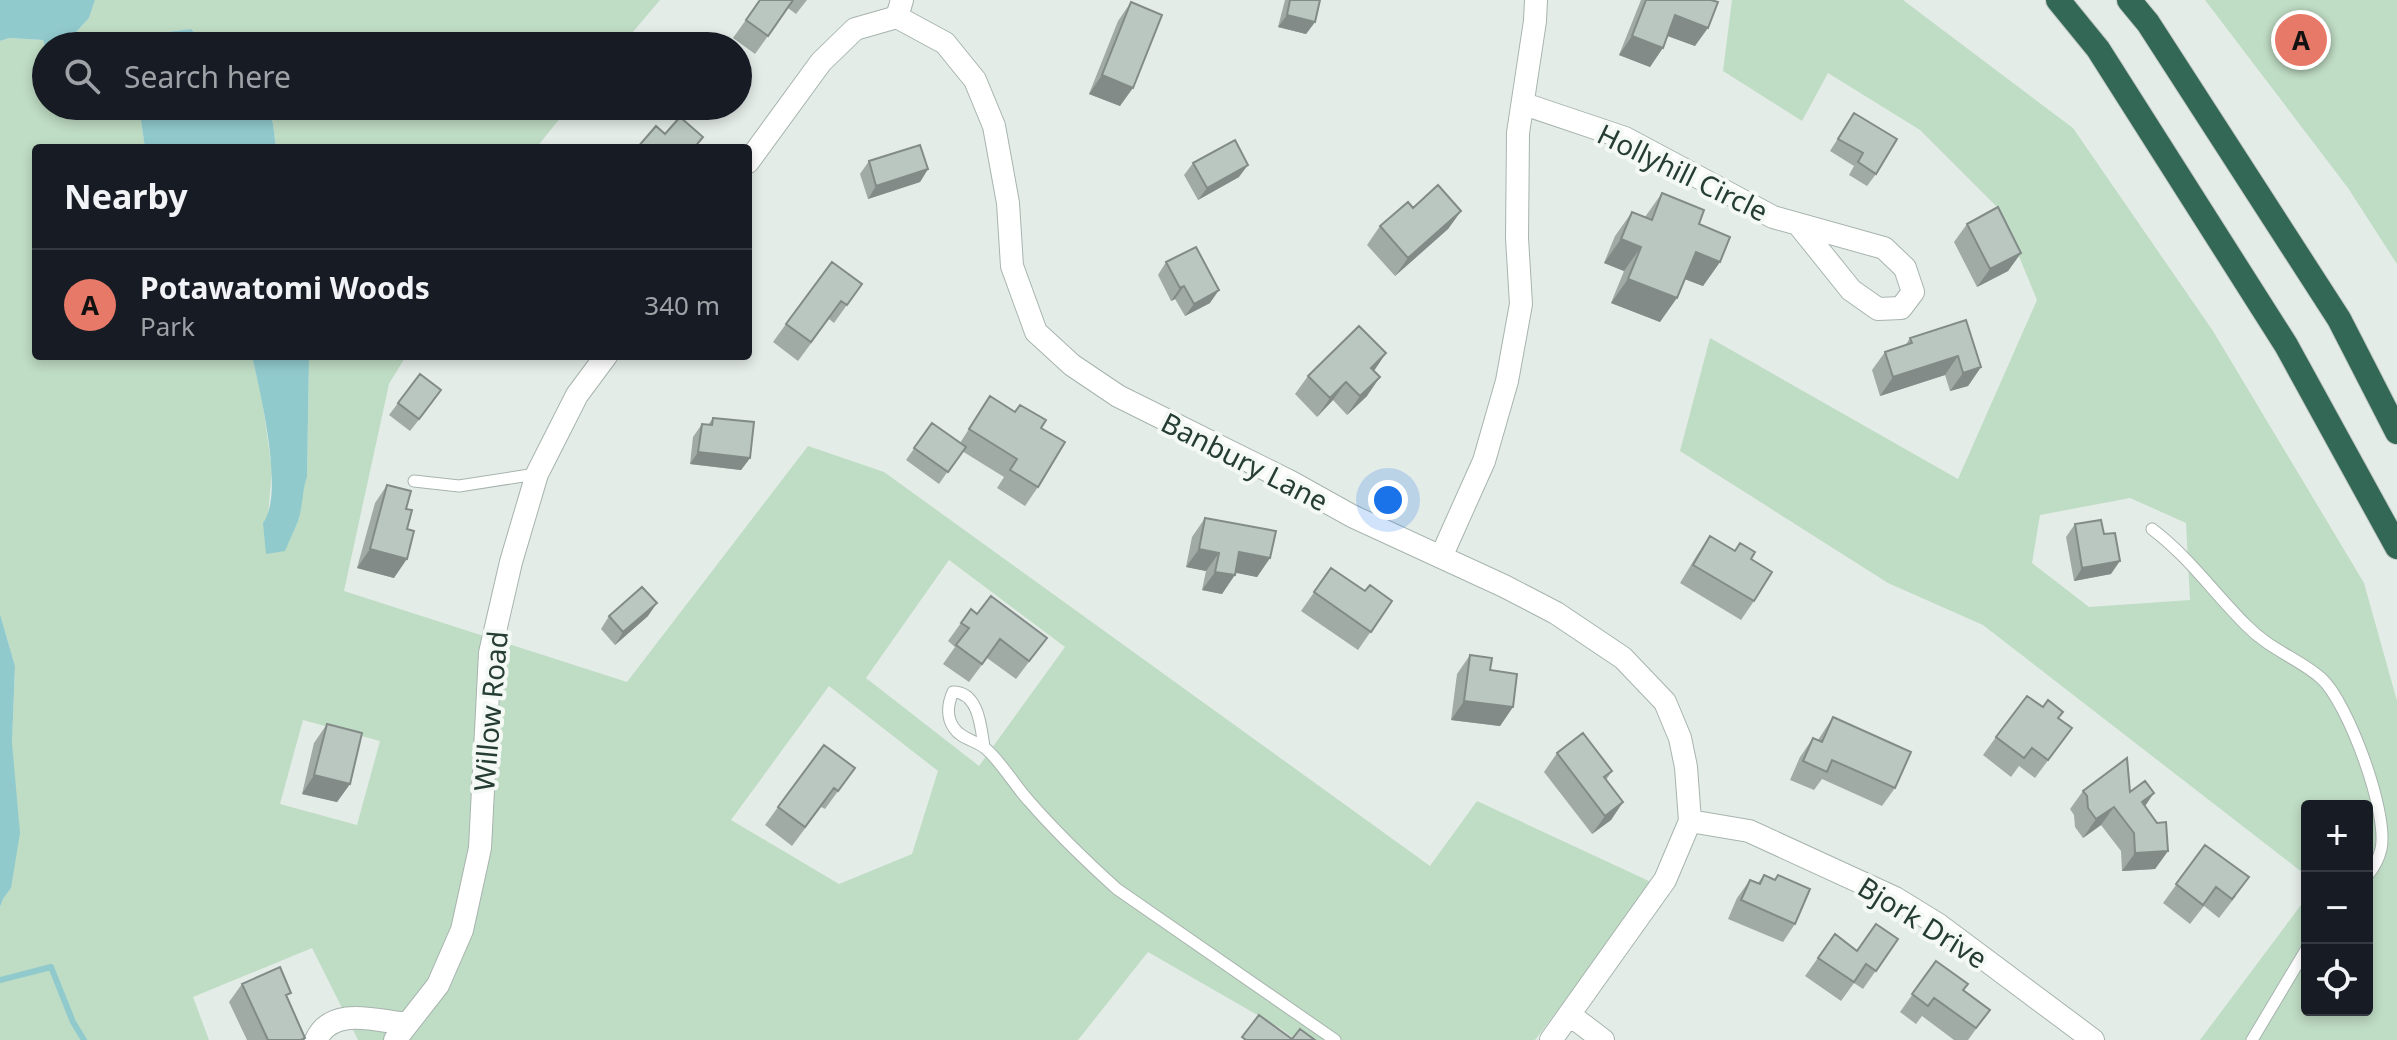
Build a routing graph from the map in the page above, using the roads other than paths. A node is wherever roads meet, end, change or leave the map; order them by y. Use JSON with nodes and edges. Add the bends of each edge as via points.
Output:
{"nodes":[{"id":1,"x":1536,"y":0,"type":"edge"},
{"id":2,"x":2058,"y":0,"type":"edge"},
{"id":3,"x":2129,"y":0,"type":"edge"},
{"id":4,"x":899,"y":9,"type":"edge"},
{"id":5,"x":1524,"y":104,"type":"junction"},
{"id":6,"x":752,"y":157,"type":"edge"},
{"id":7,"x":1798,"y":224,"type":"junction"},
{"id":8,"x":603,"y":360,"type":"edge"},
{"id":9,"x":2397,"y":432,"type":"edge"},
{"id":10,"x":537,"y":474,"type":"junction"},
{"id":11,"x":414,"y":481,"type":"dead end"},
{"id":12,"x":2152,"y":529,"type":"dead end"},
{"id":13,"x":2397,"y":547,"type":"edge"},
{"id":14,"x":1441,"y":557,"type":"junction"},
{"id":15,"x":984,"y":747,"type":"junction"},
{"id":16,"x":1690,"y":821,"type":"junction"},
{"id":17,"x":2369,"y":872,"type":"edge"},
{"id":18,"x":2301,"y":958,"type":"edge"},
{"id":19,"x":1570,"y":1015,"type":"junction"},
{"id":20,"x":401,"y":1032,"type":"edge"},
{"id":21,"x":316,"y":1040,"type":"edge"},
{"id":22,"x":1335,"y":1040,"type":"edge"},
{"id":23,"x":1551,"y":1040,"type":"edge"},
{"id":24,"x":1603,"y":1040,"type":"edge"},
{"id":25,"x":2093,"y":1040,"type":"edge"},
{"id":26,"x":2252,"y":1040,"type":"edge"}],
"edges":[{"from":1,"to":5,"type":"street"},
{"from":2,"to":13,"type":"highway","via":[[2098,49],[2286,345]]},
{"from":3,"to":9,"type":"highway","via":[[2339,319]]},
{"from":4,"to":6,"type":"street","via":[[855,29],[821,62]]},
{"from":4,"to":14,"type":"street","name":"Banbury Lane","via":[[945,43],[975,80],[994,126],[1008,203],[1012,266],[1036,332],[1118,396]]},
{"from":5,"to":7,"type":"street","name":"Hollyhill Circle","via":[[1625,138],[1773,217]]},
{"from":5,"to":14,"type":"street","via":[[1517,159],[1521,304],[1507,381],[1484,461]]},
{"from":7,"to":7,"type":"street","name":"Hollyhill Circle","via":[[1851,290],[1878,309],[1901,308],[1913,292],[1905,268],[1884,248]]},
{"from":8,"to":10,"type":"street","name":"Willow Road","via":[[577,395]]},
{"from":10,"to":11,"type":"lane","via":[[459,486]]},
{"from":10,"to":20,"type":"street","name":"Willow Road","via":[[490,653],[480,848],[462,930],[438,985]]},
{"from":12,"to":17,"type":"lane","via":[[2175,546],[2265,644],[2322,679],[2340,705],[2372,779],[2382,820],[2381,850]]},
{"from":14,"to":16,"type":"street","name":"Banbury Lane","via":[[1556,613],[1623,658],[1665,702],[1680,738]]},
{"from":15,"to":15,"type":"lane","via":[[978,711],[960,692],[953,692],[949,716],[954,728]]},
{"from":15,"to":22,"type":"lane","via":[[1028,800],[1117,889]]},
{"from":16,"to":19,"type":"street","via":[[1665,880]]},
{"from":16,"to":25,"type":"street","name":"Bjork Drive","via":[[1749,831],[1895,898]]},
{"from":18,"to":26,"type":"lane"},
{"from":19,"to":23,"type":"street"},
{"from":19,"to":24,"type":"street"},
{"from":20,"to":21,"type":"street","name":"Willow Road","via":[[345,1017],[324,1026]]}]}
